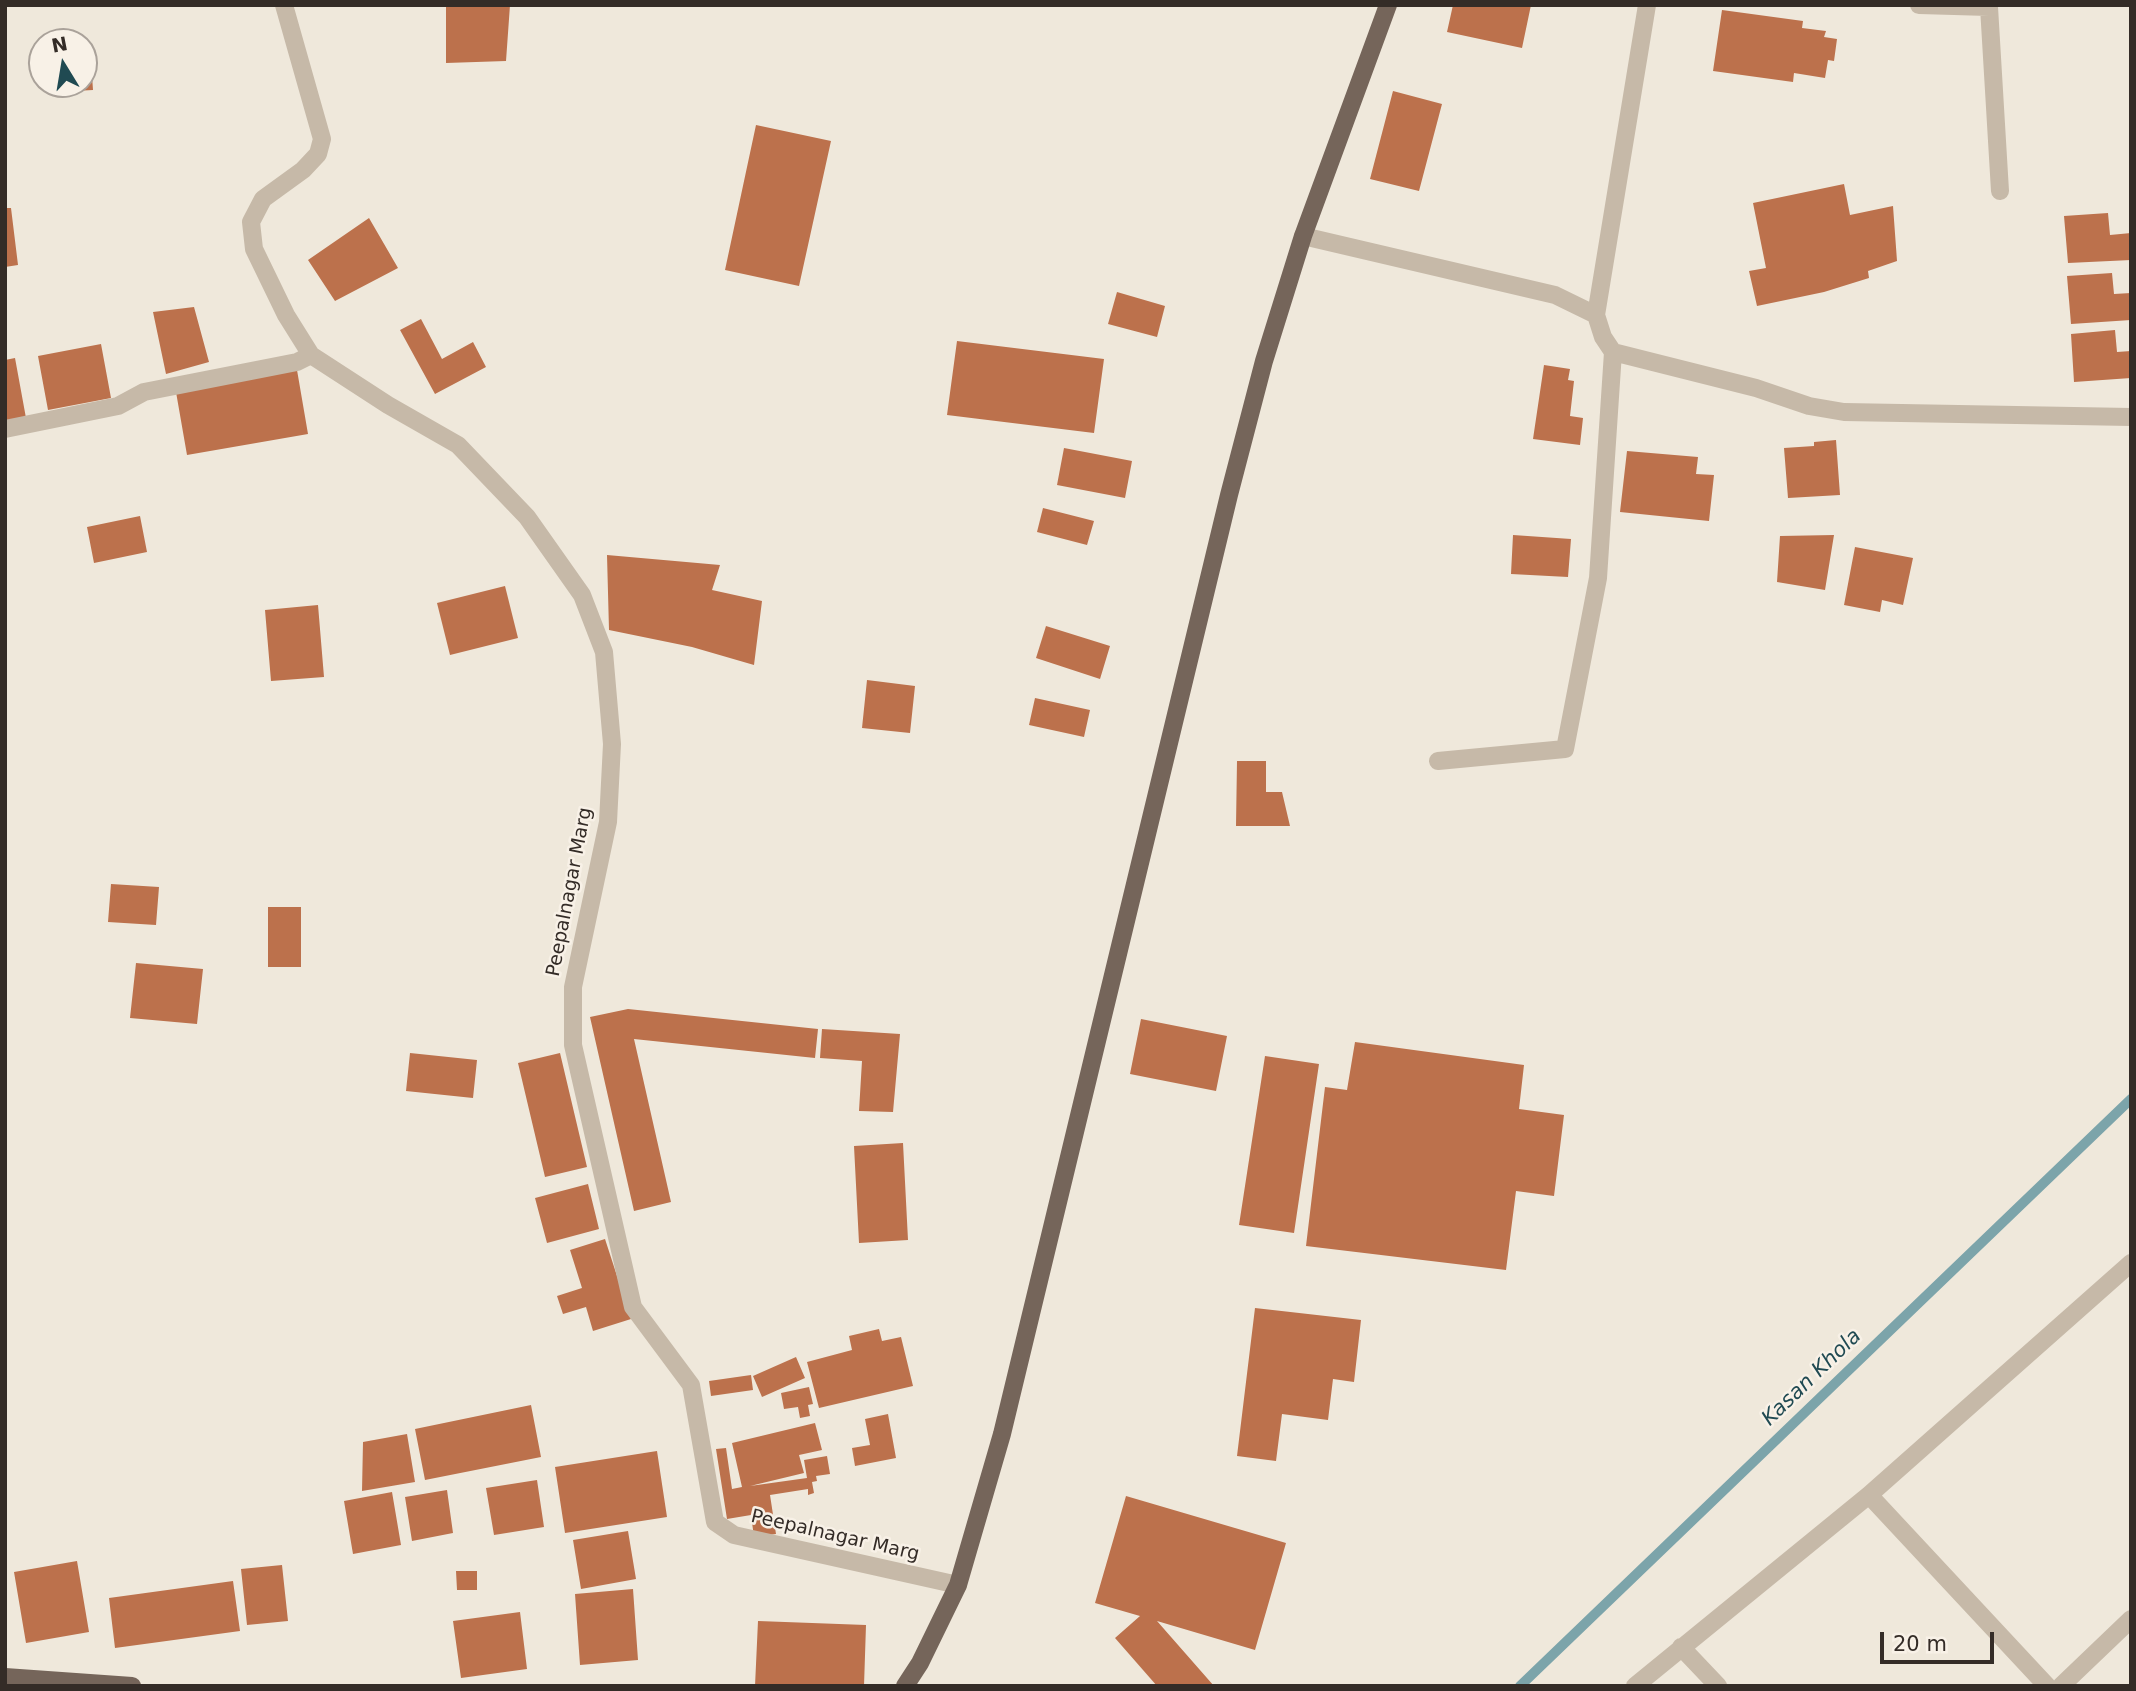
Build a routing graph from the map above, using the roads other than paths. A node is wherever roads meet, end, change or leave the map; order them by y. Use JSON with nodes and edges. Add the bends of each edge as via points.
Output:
{"nodes":[{"id":1,"x":284,"y":5,"type":"edge"},
{"id":2,"x":1388,"y":5,"type":"edge"},
{"id":3,"x":1647,"y":5,"type":"edge"},
{"id":4,"x":1930,"y":6,"type":"edge"},
{"id":5,"x":2000,"y":191,"type":"dead end"},
{"id":6,"x":1303,"y":236,"type":"junction"},
{"id":7,"x":1596,"y":315,"type":"junction"},
{"id":8,"x":1613,"y":352,"type":"junction"},
{"id":9,"x":311,"y":355,"type":"junction"},
{"id":10,"x":2131,"y":417,"type":"edge"},
{"id":11,"x":5,"y":429,"type":"edge"},
{"id":12,"x":1438,"y":761,"type":"dead end"},
{"id":13,"x":2131,"y":1263,"type":"edge"},
{"id":14,"x":1869,"y":1495,"type":"junction"},
{"id":15,"x":958,"y":1585,"type":"junction"},
{"id":16,"x":2131,"y":1619,"type":"edge"},
{"id":17,"x":1681,"y":1647,"type":"junction"},
{"id":18,"x":5,"y":1677,"type":"edge"},
{"id":19,"x":132,"y":1686,"type":"edge"},
{"id":20,"x":905,"y":1686,"type":"edge"},
{"id":21,"x":1635,"y":1686,"type":"edge"},
{"id":22,"x":1718,"y":1686,"type":"edge"},
{"id":23,"x":2047,"y":1686,"type":"edge"},
{"id":24,"x":2061,"y":1686,"type":"edge"}],
"edges":[{"from":1,"to":9,"type":"street","name":"Peepalnagar Marg","via":[[322,139],[318,154],[263,199],[251,222],[254,249]]},
{"from":2,"to":6,"type":"main road"},
{"from":3,"to":7,"type":"street"},
{"from":4,"to":5,"type":"street","via":[[1989,7]]},
{"from":6,"to":7,"type":"street","via":[[1555,295]]},
{"from":6,"to":15,"type":"main road","via":[[1229,495],[1002,1434]]},
{"from":7,"to":8,"type":"street"},
{"from":8,"to":10,"type":"street","via":[[1844,412]]},
{"from":8,"to":12,"type":"street","via":[[1598,578],[1565,749]]},
{"from":9,"to":11,"type":"street","via":[[297,362],[144,392],[118,406]]},
{"from":9,"to":15,"type":"street","name":"Peepalnagar Marg","via":[[458,445],[527,517],[582,594],[604,652],[612,744],[608,822],[573,987],[573,1045],[634,1307],[691,1385],[715,1522],[734,1535]]},
{"from":13,"to":14,"type":"street"},
{"from":14,"to":17,"type":"street"},
{"from":14,"to":23,"type":"street"},
{"from":15,"to":20,"type":"main road"},
{"from":16,"to":24,"type":"street"},
{"from":17,"to":21,"type":"street"},
{"from":17,"to":22,"type":"street"},
{"from":18,"to":19,"type":"main road"}]}
